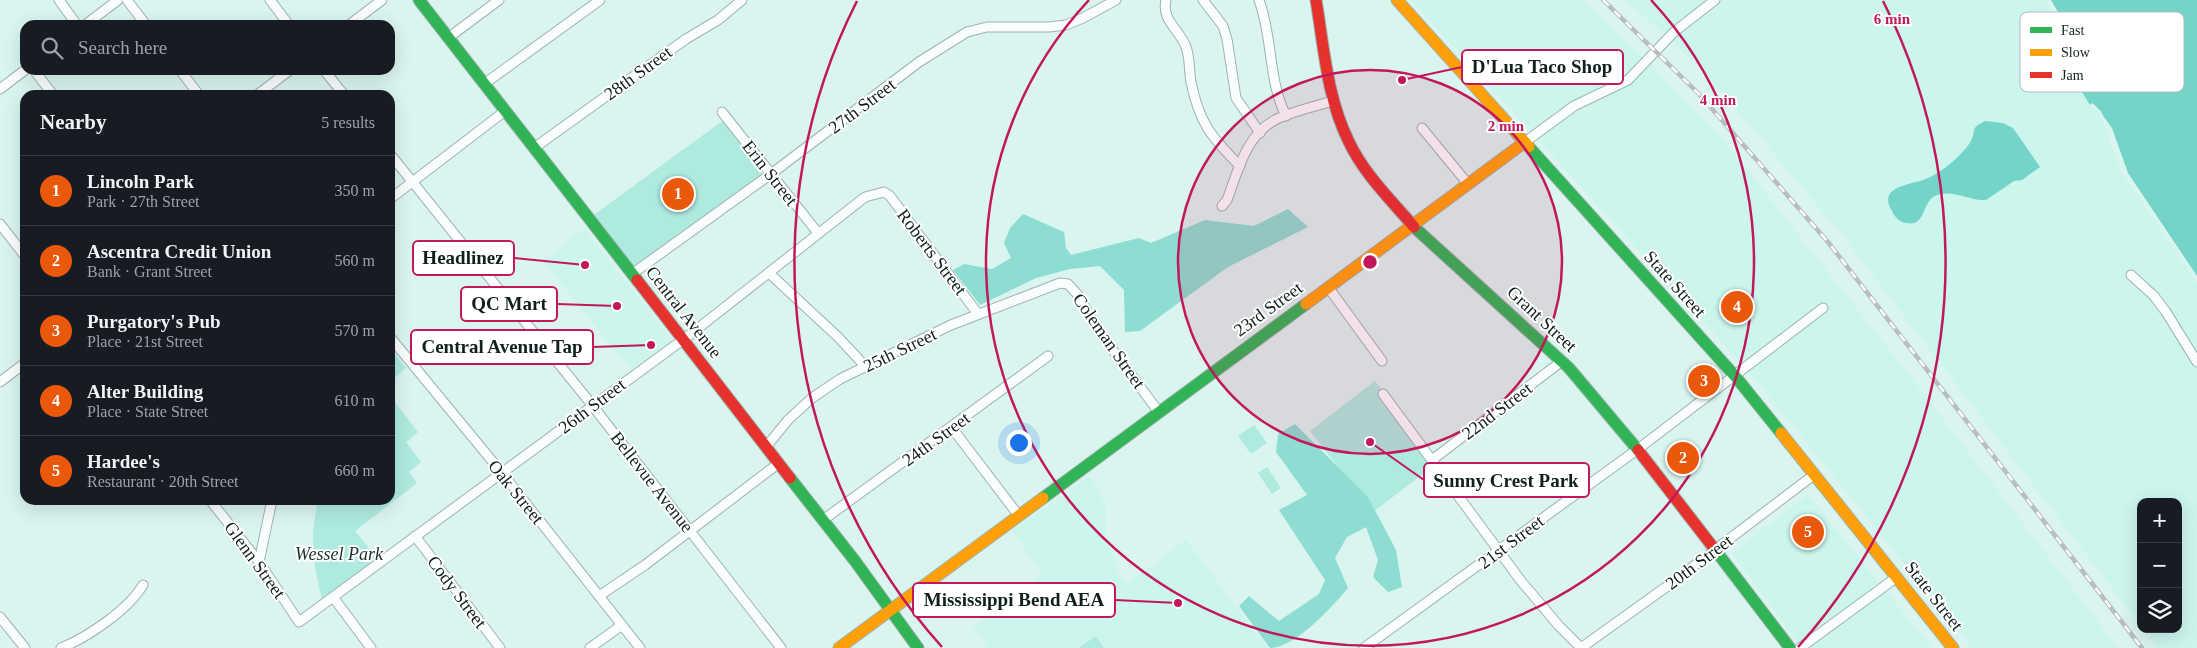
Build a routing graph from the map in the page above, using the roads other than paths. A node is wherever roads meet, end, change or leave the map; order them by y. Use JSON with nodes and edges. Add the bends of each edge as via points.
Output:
{"nodes":[{"id":1,"x":59,"y":0,"type":"edge"},
{"id":2,"x":118,"y":0,"type":"edge"},
{"id":3,"x":127,"y":0,"type":"edge"},
{"id":4,"x":270,"y":0,"type":"edge"},
{"id":5,"x":382,"y":0,"type":"edge"},
{"id":6,"x":419,"y":0,"type":"edge"},
{"id":7,"x":499,"y":0,"type":"edge"},
{"id":8,"x":600,"y":0,"type":"edge"},
{"id":9,"x":742,"y":0,"type":"edge"},
{"id":10,"x":1116,"y":0,"type":"edge"},
{"id":11,"x":1166,"y":0,"type":"edge"},
{"id":12,"x":1203,"y":0,"type":"edge"},
{"id":13,"x":1259,"y":0,"type":"edge"},
{"id":14,"x":1316,"y":0,"type":"edge"},
{"id":15,"x":1396,"y":0,"type":"edge"},
{"id":16,"x":1715,"y":0,"type":"edge"},
{"id":17,"x":73,"y":20,"type":"edge"},
{"id":18,"x":92,"y":20,"type":"edge"},
{"id":19,"x":142,"y":20,"type":"edge"},
{"id":20,"x":285,"y":20,"type":"edge"},
{"id":21,"x":356,"y":20,"type":"edge"},
{"id":22,"x":448,"y":38,"type":"junction"},
{"id":23,"x":20,"y":74,"type":"edge"},
{"id":24,"x":38,"y":75,"type":"edge"},
{"id":25,"x":184,"y":75,"type":"edge"},
{"id":26,"x":283,"y":75,"type":"edge"},
{"id":27,"x":328,"y":75,"type":"edge"},
{"id":28,"x":484,"y":84,"type":"junction"},
{"id":29,"x":0,"y":89,"type":"edge"},
{"id":30,"x":49,"y":90,"type":"edge"},
{"id":31,"x":195,"y":90,"type":"edge"},
{"id":32,"x":264,"y":90,"type":"edge"},
{"id":33,"x":340,"y":90,"type":"edge"},
{"id":34,"x":1332,"y":101,"type":"junction"},
{"id":35,"x":505,"y":111,"type":"junction"},
{"id":36,"x":722,"y":112,"type":"dead end"},
{"id":37,"x":1286,"y":116,"type":"junction"},
{"id":38,"x":1422,"y":128,"type":"dead end"},
{"id":39,"x":1260,"y":133,"type":"junction"},
{"id":40,"x":1524,"y":142,"type":"junction"},
{"id":41,"x":534,"y":148,"type":"junction"},
{"id":42,"x":395,"y":160,"type":"edge"},
{"id":43,"x":1240,"y":166,"type":"junction"},
{"id":44,"x":771,"y":174,"type":"junction"},
{"id":45,"x":412,"y":182,"type":"junction"},
{"id":46,"x":1468,"y":184,"type":"junction"},
{"id":47,"x":884,"y":192,"type":"joint"},
{"id":48,"x":395,"y":195,"type":"edge"},
{"id":49,"x":1222,"y":206,"type":"dead end"},
{"id":50,"x":0,"y":224,"type":"edge"},
{"id":51,"x":1412,"y":226,"type":"junction"},
{"id":52,"x":818,"y":233,"type":"junction"},
{"id":53,"x":20,"y":250,"type":"edge"},
{"id":54,"x":768,"y":273,"type":"junction"},
{"id":55,"x":632,"y":274,"type":"junction"},
{"id":56,"x":2131,"y":275,"type":"dead end"},
{"id":57,"x":1053,"y":284,"type":"joint"},
{"id":58,"x":1328,"y":287,"type":"junction"},
{"id":59,"x":1823,"y":308,"type":"dead end"},
{"id":60,"x":978,"y":314,"type":"junction"},
{"id":61,"x":683,"y":340,"type":"junction"},
{"id":62,"x":395,"y":343,"type":"edge"},
{"id":63,"x":1048,"y":356,"type":"dead end"},
{"id":64,"x":1382,"y":361,"type":"dead end"},
{"id":65,"x":1562,"y":361,"type":"junction"},
{"id":66,"x":2197,"y":362,"type":"edge"},
{"id":67,"x":866,"y":367,"type":"junction"},
{"id":68,"x":20,"y":368,"type":"edge"},
{"id":69,"x":1735,"y":376,"type":"junction"},
{"id":70,"x":0,"y":382,"type":"edge"},
{"id":71,"x":1383,"y":394,"type":"dead end"},
{"id":72,"x":592,"y":405,"type":"junction"},
{"id":73,"x":1158,"y":411,"type":"junction"},
{"id":74,"x":952,"y":428,"type":"junction"},
{"id":75,"x":766,"y":447,"type":"junction"},
{"id":76,"x":1638,"y":449,"type":"junction"},
{"id":77,"x":1432,"y":460,"type":"junction"},
{"id":78,"x":780,"y":463,"type":"junction"},
{"id":79,"x":502,"y":473,"type":"junction"},
{"id":80,"x":1815,"y":474,"type":"junction"},
{"id":81,"x":214,"y":505,"type":"edge"},
{"id":82,"x":271,"y":505,"type":"edge"},
{"id":83,"x":1019,"y":516,"type":"junction"},
{"id":84,"x":823,"y":520,"type":"junction"},
{"id":85,"x":689,"y":531,"type":"junction"},
{"id":86,"x":415,"y":536,"type":"junction"},
{"id":87,"x":1717,"y":549,"type":"junction"},
{"id":88,"x":1500,"y":550,"type":"junction"},
{"id":89,"x":259,"y":562,"type":"junction"},
{"id":90,"x":1897,"y":577,"type":"junction"},
{"id":91,"x":143,"y":585,"type":"dead end"},
{"id":92,"x":599,"y":596,"type":"junction"},
{"id":93,"x":332,"y":597,"type":"junction"},
{"id":94,"x":890,"y":611,"type":"junction"},
{"id":95,"x":0,"y":617,"type":"edge"},
{"id":96,"x":300,"y":622,"type":"joint"},
{"id":97,"x":622,"y":625,"type":"junction"},
{"id":98,"x":25,"y":648,"type":"edge"},
{"id":99,"x":61,"y":648,"type":"edge"},
{"id":100,"x":371,"y":648,"type":"edge"},
{"id":101,"x":500,"y":648,"type":"edge"},
{"id":102,"x":590,"y":648,"type":"edge"},
{"id":103,"x":640,"y":648,"type":"edge"},
{"id":104,"x":781,"y":648,"type":"edge"},
{"id":105,"x":839,"y":648,"type":"edge"},
{"id":106,"x":918,"y":648,"type":"edge"},
{"id":107,"x":1364,"y":648,"type":"edge"},
{"id":108,"x":1581,"y":648,"type":"edge"},
{"id":109,"x":1790,"y":648,"type":"edge"},
{"id":110,"x":1800,"y":648,"type":"edge"},
{"id":111,"x":1953,"y":648,"type":"edge"}],
"edges":[{"from":1,"to":17,"type":"street"},
{"from":2,"to":18,"type":"street"},
{"from":3,"to":19,"type":"street"},
{"from":4,"to":20,"type":"street"},
{"from":5,"to":21,"type":"street"},
{"from":6,"to":22,"type":"street","name":"Central Avenue"},
{"from":7,"to":22,"type":"street"},
{"from":8,"to":28,"type":"street"},
{"from":9,"to":41,"type":"street","name":"28th Street"},
{"from":10,"to":44,"type":"street","name":"27th Street","via":[[1066,25],[987,26],[967,32],[920,62]]},
{"from":11,"to":43,"type":"street","via":[[1167,18],[1186,48],[1198,113]]},
{"from":12,"to":39,"type":"street","via":[[1223,26],[1236,98]]},
{"from":13,"to":37,"type":"street","via":[[1270,38],[1276,97]]},
{"from":14,"to":34,"type":"street","name":"Grant Street"},
{"from":15,"to":40,"type":"street","name":"State Street"},
{"from":16,"to":40,"type":"street","name":"23rd Street","via":[[1674,32],[1628,80],[1574,106]]},
{"from":22,"to":28,"type":"street","name":"Central Avenue"},
{"from":23,"to":29,"type":"street"},
{"from":24,"to":30,"type":"street"},
{"from":25,"to":31,"type":"street"},
{"from":26,"to":32,"type":"street"},
{"from":27,"to":33,"type":"street"},
{"from":28,"to":35,"type":"street","name":"Central Avenue"},
{"from":34,"to":37,"type":"street"},
{"from":34,"to":51,"type":"street","name":"Grant Street","via":[[1356,155]]},
{"from":35,"to":41,"type":"street","name":"Central Avenue"},
{"from":35,"to":45,"type":"street"},
{"from":36,"to":44,"type":"street","name":"Erin Street"},
{"from":37,"to":39,"type":"street","via":[[1275,120]]},
{"from":38,"to":46,"type":"street"},
{"from":39,"to":43,"type":"street","via":[[1250,143]]},
{"from":40,"to":46,"type":"street","name":"23rd Street"},
{"from":40,"to":69,"type":"street","name":"State Street"},
{"from":41,"to":55,"type":"street","name":"Central Avenue"},
{"from":42,"to":45,"type":"street","name":"Bellevue Avenue"},
{"from":43,"to":49,"type":"street"},
{"from":44,"to":52,"type":"street","name":"Erin Street"},
{"from":44,"to":55,"type":"street","name":"27th Street"},
{"from":45,"to":48,"type":"street"},
{"from":45,"to":72,"type":"street","name":"Bellevue Avenue"},
{"from":46,"to":51,"type":"street","name":"23rd Street"},
{"from":47,"to":52,"type":"street","name":"26th Street","via":[[865,198]]},
{"from":47,"to":60,"type":"street","name":"Roberts Street"},
{"from":50,"to":53,"type":"street"},
{"from":51,"to":58,"type":"street","name":"23rd Street"},
{"from":51,"to":65,"type":"street","name":"Grant Street"},
{"from":52,"to":54,"type":"street","name":"26th Street"},
{"from":54,"to":61,"type":"street","name":"26th Street"},
{"from":54,"to":67,"type":"street"},
{"from":55,"to":61,"type":"street","name":"Central Avenue"},
{"from":56,"to":66,"type":"street","via":[[2154,296]]},
{"from":57,"to":60,"type":"street","name":"25th Street"},
{"from":57,"to":73,"type":"street","name":"Coleman Street","via":[[1068,284],[1078,296],[1098,330]]},
{"from":58,"to":64,"type":"street"},
{"from":58,"to":73,"type":"street","name":"23rd Street"},
{"from":59,"to":69,"type":"street","name":"21st Street"},
{"from":60,"to":67,"type":"street","name":"25th Street"},
{"from":61,"to":72,"type":"street","name":"26th Street"},
{"from":61,"to":75,"type":"street","name":"Central Avenue"},
{"from":62,"to":79,"type":"street","name":"Oak Street"},
{"from":63,"to":74,"type":"street","name":"24th Street"},
{"from":65,"to":76,"type":"street","name":"Grant Street"},
{"from":65,"to":77,"type":"street","name":"22nd Street"},
{"from":67,"to":75,"type":"street","name":"25th Street","via":[[840,379],[812,398]]},
{"from":68,"to":70,"type":"street"},
{"from":69,"to":76,"type":"street","name":"21st Street"},
{"from":69,"to":80,"type":"street","name":"State Street"},
{"from":71,"to":77,"type":"street"},
{"from":72,"to":79,"type":"street","name":"26th Street"},
{"from":72,"to":85,"type":"street","name":"Bellevue Avenue"},
{"from":73,"to":83,"type":"street","name":"23rd Street"},
{"from":74,"to":83,"type":"street"},
{"from":74,"to":84,"type":"street","name":"24th Street"},
{"from":75,"to":78,"type":"street","name":"Central Avenue"},
{"from":76,"to":87,"type":"street","name":"Grant Street"},
{"from":76,"to":88,"type":"street","name":"21st Street"},
{"from":77,"to":88,"type":"street"},
{"from":78,"to":84,"type":"street","name":"Central Avenue"},
{"from":78,"to":85,"type":"street"},
{"from":79,"to":86,"type":"street","name":"26th Street"},
{"from":79,"to":92,"type":"street","name":"Oak Street"},
{"from":80,"to":87,"type":"street","name":"20th Street"},
{"from":80,"to":90,"type":"street","name":"State Street"},
{"from":81,"to":89,"type":"street","name":"Glenn Street"},
{"from":82,"to":89,"type":"street"},
{"from":83,"to":94,"type":"street","name":"23rd Street"},
{"from":84,"to":94,"type":"street","name":"Central Avenue"},
{"from":85,"to":92,"type":"street"},
{"from":85,"to":104,"type":"street","name":"Bellevue Avenue"},
{"from":86,"to":93,"type":"street","name":"26th Street"},
{"from":86,"to":101,"type":"street","name":"Cody Street"},
{"from":87,"to":108,"type":"street","name":"20th Street"},
{"from":87,"to":109,"type":"street","name":"Grant Street"},
{"from":88,"to":107,"type":"street","name":"21st Street"},
{"from":88,"to":108,"type":"street","via":[[1537,601]]},
{"from":89,"to":96,"type":"street","name":"Glenn Street"},
{"from":90,"to":110,"type":"street"},
{"from":90,"to":111,"type":"street","name":"State Street"},
{"from":91,"to":99,"type":"street","via":[[136,597],[89,634]]},
{"from":92,"to":97,"type":"street","name":"Oak Street"},
{"from":93,"to":96,"type":"street","name":"26th Street"},
{"from":93,"to":100,"type":"street"},
{"from":94,"to":105,"type":"street","name":"23rd Street"},
{"from":94,"to":106,"type":"street","name":"Central Avenue"},
{"from":95,"to":98,"type":"street"},
{"from":97,"to":102,"type":"street"},
{"from":97,"to":103,"type":"street","name":"Oak Street"}]}
